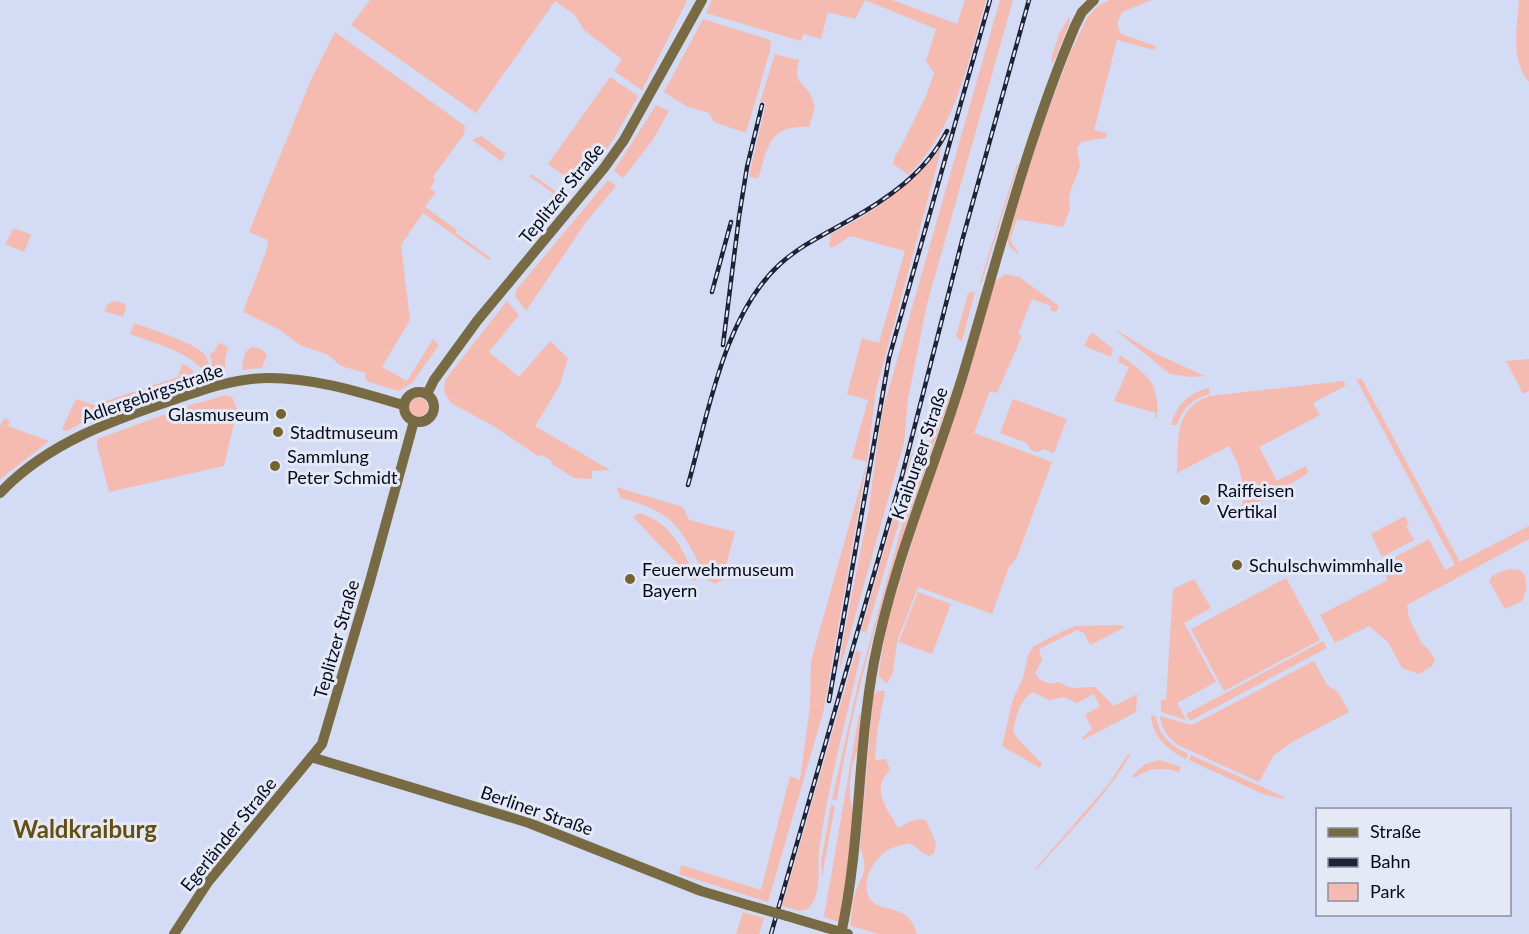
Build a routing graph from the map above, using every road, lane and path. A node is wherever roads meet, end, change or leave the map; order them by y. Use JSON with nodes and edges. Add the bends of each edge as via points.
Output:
{"nodes":[{"id":1,"x":702,"y":0,"type":"edge"},
{"id":2,"x":1095,"y":0,"type":"edge"},
{"id":3,"x":427,"y":394,"type":"junction"},
{"id":4,"x":403,"y":405,"type":"junction"},
{"id":5,"x":414,"y":421,"type":"junction"},
{"id":6,"x":0,"y":493,"type":"edge"},
{"id":7,"x":312,"y":757,"type":"junction"},
{"id":8,"x":174,"y":934,"type":"edge"},
{"id":9,"x":841,"y":934,"type":"edge"},
{"id":10,"x":848,"y":934,"type":"edge"}],
"edges":[{"from":1,"to":3,"type":"street","name":"Teplitzer Straße","via":[[624,140],[477,321]]},
{"from":2,"to":9,"type":"street","name":"Kraiburger Straße","via":[[1075,26],[1035,132],[965,368],[883,622],[865,717],[854,865]]},
{"from":3,"to":4,"type":"street","via":[[412,393]]},
{"from":3,"to":5,"type":"street","via":[[433,402],[433,412],[423,422]]},
{"from":4,"to":5,"type":"street","via":[[405,414]]},
{"from":4,"to":6,"type":"street","name":"Adlergebirgsstraße","via":[[303,381],[260,378],[227,384],[80,435]]},
{"from":5,"to":7,"type":"street","name":"Teplitzer Straße","via":[[326,734]]},
{"from":7,"to":8,"type":"street","name":"Egerländer Straße","via":[[208,882]]},
{"from":7,"to":10,"type":"street","name":"Berliner Straße","bridge":true,"via":[[529,823],[701,891]]}]}
